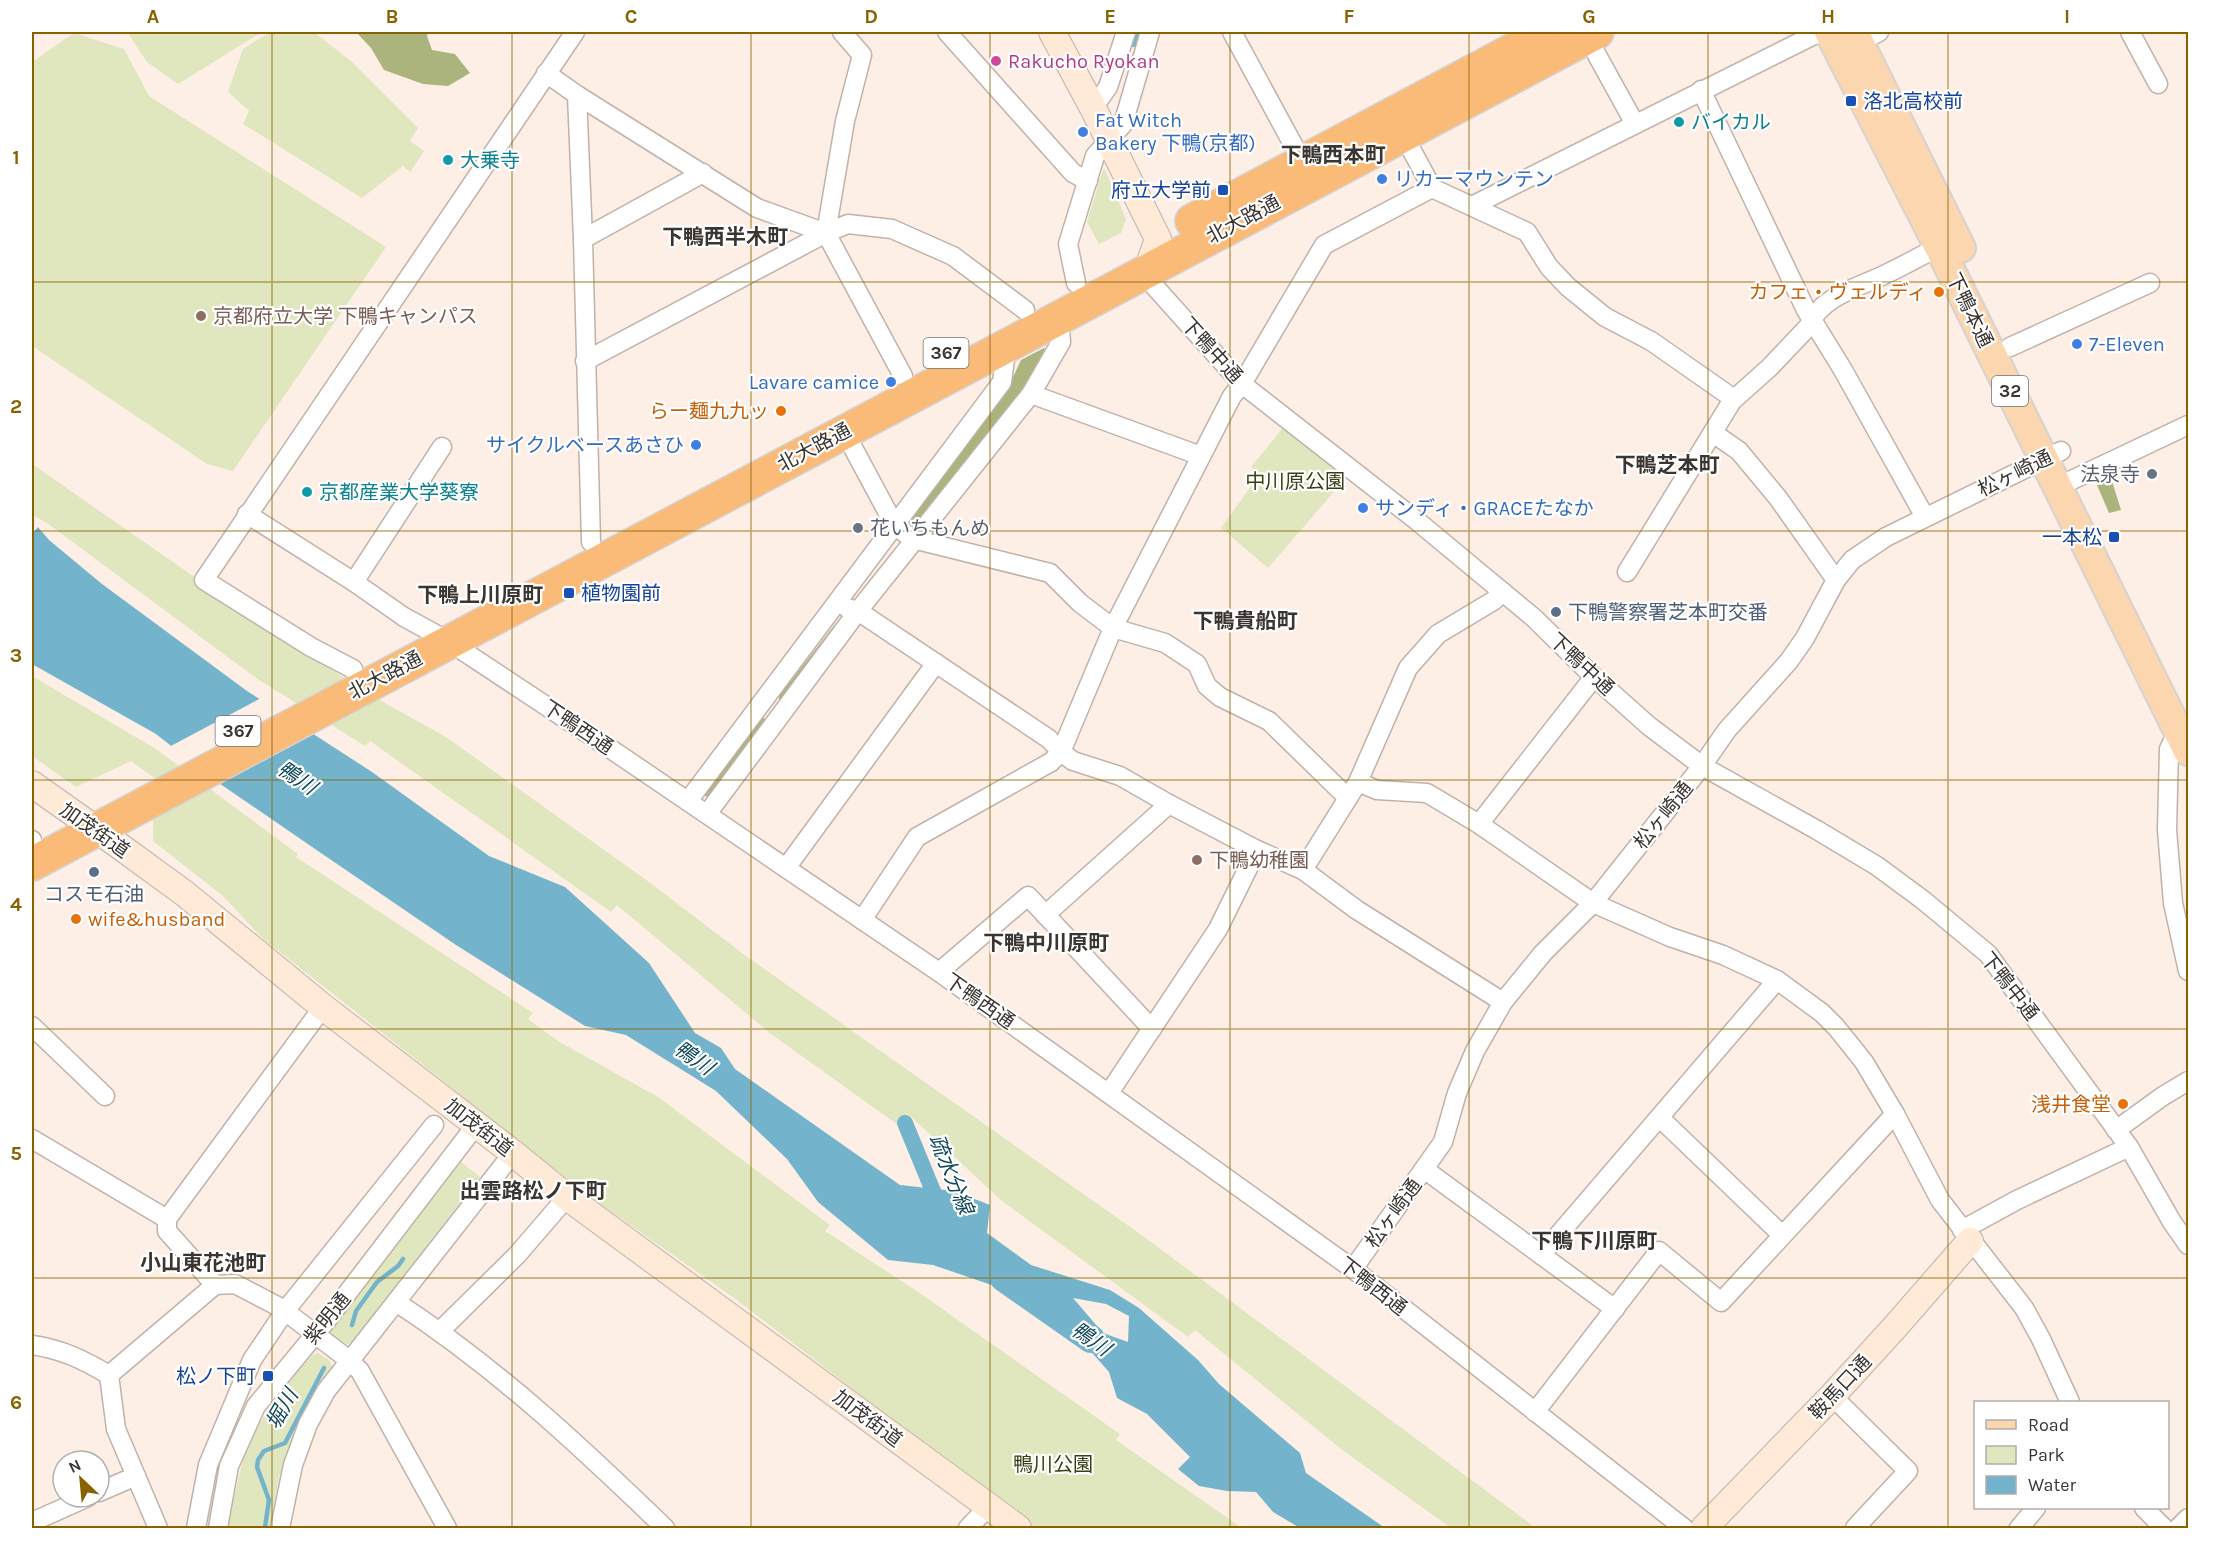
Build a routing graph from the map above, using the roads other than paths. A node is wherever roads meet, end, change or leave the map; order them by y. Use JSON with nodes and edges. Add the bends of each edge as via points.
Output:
{"nodes":[{"id":1,"x":575,"y":32,"type":"edge"},
{"id":2,"x":842,"y":32,"type":"edge"},
{"id":3,"x":1052,"y":32,"type":"edge"},
{"id":4,"x":1126,"y":32,"type":"edge"},
{"id":5,"x":1150,"y":32,"type":"edge"},
{"id":6,"x":1232,"y":32,"type":"edge"},
{"id":7,"x":1543,"y":32,"type":"edge"},
{"id":8,"x":1820,"y":32,"type":"edge"},
{"id":9,"x":1829,"y":32,"type":"edge"},
{"id":10,"x":2130,"y":32,"type":"edge"},
{"id":11,"x":957,"y":34,"type":"edge"},
{"id":12,"x":1592,"y":34,"type":"edge"},
{"id":13,"x":1865,"y":35,"type":"edge"},
{"id":14,"x":546,"y":73,"type":"junction"},
{"id":15,"x":2158,"y":84,"type":"dead end"},
{"id":16,"x":1701,"y":90,"type":"junction"},
{"id":17,"x":577,"y":95,"type":"junction"},
{"id":18,"x":1093,"y":108,"type":"junction"},
{"id":19,"x":1635,"y":124,"type":"junction"},
{"id":20,"x":1403,"y":134,"type":"junction"},
{"id":21,"x":1108,"y":139,"type":"junction"},
{"id":22,"x":1302,"y":161,"type":"junction"},
{"id":23,"x":703,"y":173,"type":"junction"},
{"id":24,"x":1088,"y":181,"type":"junction"},
{"id":25,"x":1432,"y":188,"type":"junction"},
{"id":26,"x":1472,"y":206,"type":"junction"},
{"id":27,"x":826,"y":233,"type":"junction"},
{"id":28,"x":583,"y":239,"type":"junction"},
{"id":29,"x":1158,"y":239,"type":"junction"},
{"id":30,"x":1939,"y":247,"type":"junction"},
{"id":31,"x":1147,"y":270,"type":"junction"},
{"id":32,"x":1076,"y":283,"type":"junction"},
{"id":33,"x":2150,"y":284,"type":"dead end"},
{"id":34,"x":1025,"y":310,"type":"junction"},
{"id":35,"x":1059,"y":317,"type":"junction"},
{"id":36,"x":1811,"y":318,"type":"junction"},
{"id":37,"x":1007,"y":345,"type":"junction"},
{"id":38,"x":2010,"y":347,"type":"junction"},
{"id":39,"x":585,"y":361,"type":"junction"},
{"id":40,"x":903,"y":376,"type":"junction"},
{"id":41,"x":1242,"y":384,"type":"junction"},
{"id":42,"x":1031,"y":394,"type":"junction"},
{"id":43,"x":1734,"y":399,"type":"junction"},
{"id":44,"x":2188,"y":425,"type":"edge"},
{"id":45,"x":844,"y":431,"type":"junction"},
{"id":46,"x":1713,"y":433,"type":"junction"},
{"id":47,"x":442,"y":447,"type":"dead end"},
{"id":48,"x":2052,"y":455,"type":"junction"},
{"id":49,"x":1201,"y":456,"type":"junction"},
{"id":50,"x":2066,"y":483,"type":"junction"},
{"id":51,"x":247,"y":514,"type":"junction"},
{"id":52,"x":1925,"y":517,"type":"junction"},
{"id":53,"x":895,"y":526,"type":"junction"},
{"id":54,"x":913,"y":539,"type":"junction"},
{"id":55,"x":591,"y":542,"type":"junction"},
{"id":56,"x":1627,"y":572,"type":"dead end"},
{"id":57,"x":1836,"y":580,"type":"junction"},
{"id":58,"x":354,"y":582,"type":"junction"},
{"id":59,"x":1503,"y":592,"type":"junction"},
{"id":60,"x":835,"y":605,"type":"junction"},
{"id":61,"x":858,"y":611,"type":"junction"},
{"id":62,"x":1113,"y":628,"type":"junction"},
{"id":63,"x":438,"y":635,"type":"junction"},
{"id":64,"x":936,"y":663,"type":"junction"},
{"id":65,"x":354,"y":676,"type":"junction"},
{"id":66,"x":1594,"y":676,"type":"junction"},
{"id":67,"x":2186,"y":729,"type":"edge"},
{"id":68,"x":1061,"y":752,"type":"junction"},
{"id":69,"x":1702,"y":765,"type":"junction"},
{"id":70,"x":1358,"y":782,"type":"junction"},
{"id":71,"x":32,"y":784,"type":"edge"},
{"id":72,"x":1348,"y":798,"type":"junction"},
{"id":73,"x":687,"y":801,"type":"junction"},
{"id":74,"x":1169,"y":804,"type":"junction"},
{"id":75,"x":708,"y":814,"type":"junction"},
{"id":76,"x":87,"y":823,"type":"junction"},
{"id":77,"x":1479,"y":824,"type":"junction"},
{"id":78,"x":32,"y":841,"type":"edge"},
{"id":79,"x":1257,"y":850,"type":"junction"},
{"id":80,"x":32,"y":864,"type":"edge"},
{"id":81,"x":786,"y":868,"type":"junction"},
{"id":82,"x":1303,"y":870,"type":"junction"},
{"id":83,"x":1593,"y":903,"type":"junction"},
{"id":84,"x":1045,"y":915,"type":"junction"},
{"id":85,"x":862,"y":920,"type":"junction"},
{"id":86,"x":2188,"y":971,"type":"edge"},
{"id":87,"x":939,"y":972,"type":"junction"},
{"id":88,"x":1777,"y":980,"type":"junction"},
{"id":89,"x":1503,"y":1002,"type":"junction"},
{"id":90,"x":323,"y":1007,"type":"junction"},
{"id":91,"x":32,"y":1026,"type":"edge"},
{"id":92,"x":1152,"y":1029,"type":"junction"},
{"id":93,"x":2188,"y":1081,"type":"edge"},
{"id":94,"x":1109,"y":1093,"type":"junction"},
{"id":95,"x":105,"y":1096,"type":"dead end"},
{"id":96,"x":1895,"y":1114,"type":"junction"},
{"id":97,"x":1660,"y":1118,"type":"junction"},
{"id":98,"x":434,"y":1125,"type":"dead end"},
{"id":99,"x":476,"y":1125,"type":"junction"},
{"id":100,"x":2116,"y":1130,"type":"junction"},
{"id":101,"x":32,"y":1139,"type":"edge"},
{"id":102,"x":2129,"y":1147,"type":"junction"},
{"id":103,"x":513,"y":1153,"type":"junction"},
{"id":104,"x":1424,"y":1169,"type":"junction"},
{"id":105,"x":567,"y":1197,"type":"junction"},
{"id":106,"x":167,"y":1219,"type":"junction"},
{"id":107,"x":1782,"y":1235,"type":"junction"},
{"id":108,"x":1966,"y":1235,"type":"junction"},
{"id":109,"x":2188,"y":1245,"type":"edge"},
{"id":110,"x":1541,"y":1255,"type":"junction"},
{"id":111,"x":1353,"y":1269,"type":"junction"},
{"id":112,"x":215,"y":1285,"type":"junction"},
{"id":113,"x":396,"y":1302,"type":"junction"},
{"id":114,"x":1615,"y":1309,"type":"junction"},
{"id":115,"x":285,"y":1311,"type":"junction"},
{"id":116,"x":440,"y":1331,"type":"junction"},
{"id":117,"x":315,"y":1334,"type":"junction"},
{"id":118,"x":32,"y":1345,"type":"edge"},
{"id":119,"x":349,"y":1360,"type":"junction"},
{"id":120,"x":109,"y":1375,"type":"junction"},
{"id":121,"x":1832,"y":1396,"type":"junction"},
{"id":122,"x":2070,"y":1401,"type":"edge"},
{"id":123,"x":1535,"y":1412,"type":"junction"},
{"id":124,"x":136,"y":1476,"type":"junction"},
{"id":125,"x":111,"y":1487,"type":"edge"},
{"id":126,"x":988,"y":1508,"type":"junction"},
{"id":127,"x":61,"y":1509,"type":"edge"},
{"id":128,"x":2035,"y":1509,"type":"edge"},
{"id":129,"x":2145,"y":1509,"type":"edge"},
{"id":130,"x":2188,"y":1518,"type":"edge"},
{"id":131,"x":32,"y":1522,"type":"edge"},
{"id":132,"x":438,"y":1526,"type":"edge"},
{"id":133,"x":158,"y":1528,"type":"edge"},
{"id":134,"x":196,"y":1528,"type":"edge"},
{"id":135,"x":218,"y":1528,"type":"edge"},
{"id":136,"x":280,"y":1528,"type":"edge"},
{"id":137,"x":665,"y":1528,"type":"edge"},
{"id":138,"x":968,"y":1528,"type":"edge"},
{"id":139,"x":1018,"y":1528,"type":"edge"},
{"id":140,"x":1684,"y":1528,"type":"edge"},
{"id":141,"x":1704,"y":1528,"type":"edge"},
{"id":142,"x":1856,"y":1528,"type":"edge"},
{"id":143,"x":2019,"y":1528,"type":"edge"},
{"id":144,"x":2164,"y":1528,"type":"edge"},
{"id":145,"x":2178,"y":1528,"type":"edge"}],
"edges":[{"from":1,"to":14,"type":"street"},
{"from":2,"to":27,"type":"street","via":[[862,55],[845,121]]},
{"from":3,"to":18,"type":"street"},
{"from":4,"to":18,"type":"street","via":[[1108,87]]},
{"from":5,"to":21,"type":"street","via":[[1123,124]]},
{"from":6,"to":22,"type":"street"},
{"from":7,"to":22,"type":"highway","name":"北大路通","number":"367"},
{"from":8,"to":16,"type":"street"},
{"from":9,"to":30,"type":"main road","name":"下鴨本通","number":"32"},
{"from":10,"to":15,"type":"street"},
{"from":11,"to":24,"type":"street","via":[[1072,173]]},
{"from":12,"to":19,"type":"street"},
{"from":12,"to":20,"type":"highway","name":"北大路通","number":"367"},
{"from":13,"to":38,"type":"main road","name":"下鴨本通","number":"32"},
{"from":14,"to":17,"type":"street"},
{"from":14,"to":51,"type":"street"},
{"from":16,"to":19,"type":"street"},
{"from":16,"to":36,"type":"street"},
{"from":17,"to":23,"type":"street"},
{"from":17,"to":28,"type":"street"},
{"from":18,"to":21,"type":"street"},
{"from":19,"to":26,"type":"street"},
{"from":20,"to":25,"type":"street"},
{"from":20,"to":31,"type":"highway","name":"北大路通","number":"367"},
{"from":21,"to":24,"type":"street","via":[[1095,156]]},
{"from":21,"to":29,"type":"street"},
{"from":22,"to":29,"type":"highway","name":"北大路通","number":"367"},
{"from":23,"to":27,"type":"street","via":[[758,208]]},
{"from":23,"to":28,"type":"street"},
{"from":24,"to":32,"type":"street","via":[[1068,244]]},
{"from":25,"to":26,"type":"street"},
{"from":25,"to":41,"type":"street","via":[[1324,245]]},
{"from":26,"to":43,"type":"street","via":[[1527,232],[1568,287],[1605,317],[1651,341]]},
{"from":27,"to":34,"type":"street","via":[[848,224],[892,229],[953,256]]},
{"from":27,"to":39,"type":"street"},
{"from":27,"to":40,"type":"street"},
{"from":28,"to":39,"type":"street"},
{"from":29,"to":31,"type":"street"},
{"from":29,"to":32,"type":"highway","name":"北大路通","number":"367"},
{"from":30,"to":36,"type":"street","via":[[1839,295]]},
{"from":30,"to":48,"type":"main road","name":"下鴨本通","number":"32"},
{"from":31,"to":35,"type":"highway","name":"北大路通","number":"367"},
{"from":31,"to":41,"type":"street","name":"下鴨中通","via":[[1155,286]]},
{"from":32,"to":34,"type":"highway","name":"北大路通","number":"367"},
{"from":33,"to":38,"type":"street"},
{"from":34,"to":40,"type":"highway","name":"北大路通","number":"367"},
{"from":35,"to":37,"type":"highway","name":"北大路通","number":"367"},
{"from":35,"to":42,"type":"street","via":[[1061,342]]},
{"from":36,"to":43,"type":"street","via":[[1808,327]]},
{"from":36,"to":52,"type":"street"},
{"from":37,"to":45,"type":"highway","name":"北大路通","number":"367"},
{"from":37,"to":53,"type":"street","via":[[1002,382]]},
{"from":38,"to":48,"type":"main road","name":"下鴨本通","number":"32"},
{"from":39,"to":55,"type":"street"},
{"from":40,"to":55,"type":"highway","name":"北大路通","number":"367"},
{"from":41,"to":49,"type":"street"},
{"from":41,"to":59,"type":"street","name":"下鴨中通"},
{"from":42,"to":49,"type":"street"},
{"from":42,"to":54,"type":"street"},
{"from":43,"to":46,"type":"street"},
{"from":44,"to":50,"type":"street","name":"松ヶ崎通"},
{"from":45,"to":53,"type":"street"},
{"from":45,"to":63,"type":"highway","name":"北大路通","number":"367"},
{"from":46,"to":56,"type":"street"},
{"from":46,"to":57,"type":"street","via":[[1743,456]]},
{"from":47,"to":58,"type":"street"},
{"from":48,"to":50,"type":"main road","name":"下鴨本通","number":"32"},
{"from":48,"to":52,"type":"street","name":"松ヶ崎通"},
{"from":49,"to":62,"type":"street"},
{"from":50,"to":67,"type":"main road","name":"下鴨本通","number":"32"},
{"from":51,"to":58,"type":"street","name":"下鴨西通"},
{"from":51,"to":65,"type":"street","via":[[204,579]]},
{"from":52,"to":57,"type":"street","name":"松ヶ崎通","via":[[1852,560]]},
{"from":53,"to":54,"type":"street"},
{"from":53,"to":60,"type":"street"},
{"from":54,"to":61,"type":"street"},
{"from":54,"to":62,"type":"street","via":[[1050,573]]},
{"from":55,"to":63,"type":"highway","name":"北大路通","number":"367"},
{"from":57,"to":69,"type":"street","name":"松ヶ崎通","via":[[1789,661],[1727,730]]},
{"from":58,"to":63,"type":"street","name":"下鴨西通"},
{"from":59,"to":66,"type":"street","name":"下鴨中通"},
{"from":59,"to":70,"type":"street","via":[[1438,634],[1408,668]]},
{"from":60,"to":61,"type":"street"},
{"from":60,"to":73,"type":"street"},
{"from":61,"to":64,"type":"street"},
{"from":61,"to":75,"type":"street"},
{"from":62,"to":68,"type":"street"},
{"from":62,"to":72,"type":"street","via":[[1165,643],[1197,664],[1207,686],[1269,722]]},
{"from":63,"to":65,"type":"highway","name":"北大路通","number":"367"},
{"from":63,"to":73,"type":"street","name":"下鴨西通"},
{"from":64,"to":68,"type":"street","via":[[1049,739]]},
{"from":64,"to":81,"type":"street"},
{"from":65,"to":76,"type":"highway","name":"北大路通","number":"367"},
{"from":66,"to":69,"type":"street","name":"下鴨中通","via":[[1649,726]]},
{"from":66,"to":77,"type":"street"},
{"from":67,"to":86,"type":"street","via":[[2169,749],[2168,830],[2173,903]]},
{"from":68,"to":74,"type":"street","via":[[1073,761],[1120,776]]},
{"from":68,"to":85,"type":"street","via":[[1051,762],[916,837]]},
{"from":69,"to":83,"type":"street","name":"松ヶ崎通"},
{"from":69,"to":100,"type":"street","name":"下鴨中通","via":[[1877,866],[1985,951]]},
{"from":70,"to":72,"type":"street"},
{"from":70,"to":77,"type":"street","via":[[1377,790],[1427,793]]},
{"from":71,"to":76,"type":"street","name":"加茂街道"},
{"from":72,"to":82,"type":"street"},
{"from":73,"to":75,"type":"street","name":"下鴨西通"},
{"from":74,"to":79,"type":"street"},
{"from":74,"to":84,"type":"street"},
{"from":75,"to":81,"type":"street","name":"下鴨西通"},
{"from":76,"to":78,"type":"highway","name":"北大路通","number":"367"},
{"from":76,"to":80,"type":"highway","name":"北大路通","number":"367"},
{"from":76,"to":90,"type":"street","name":"加茂街道","via":[[184,894]]},
{"from":77,"to":83,"type":"street"},
{"from":79,"to":82,"type":"street"},
{"from":79,"to":92,"type":"street","via":[[1218,929]]},
{"from":81,"to":85,"type":"street","name":"下鴨西通"},
{"from":82,"to":89,"type":"street","via":[[1358,910]]},
{"from":83,"to":88,"type":"street"},
{"from":83,"to":89,"type":"street","name":"松ヶ崎通","via":[[1543,953]]},
{"from":84,"to":87,"type":"street","via":[[1028,896]]},
{"from":84,"to":92,"type":"street"},
{"from":85,"to":87,"type":"street","name":"下鴨西通"},
{"from":87,"to":94,"type":"street","name":"下鴨西通"},
{"from":88,"to":96,"type":"street","via":[[1836,1027],[1864,1062]]},
{"from":88,"to":97,"type":"street"},
{"from":89,"to":104,"type":"street","name":"松ヶ崎通","via":[[1457,1093],[1443,1142]]},
{"from":90,"to":99,"type":"street","name":"加茂街道"},
{"from":90,"to":106,"type":"street"},
{"from":91,"to":95,"type":"street"},
{"from":92,"to":94,"type":"street"},
{"from":93,"to":100,"type":"street"},
{"from":94,"to":111,"type":"street","name":"下鴨西通"},
{"from":96,"to":107,"type":"street"},
{"from":96,"to":108,"type":"street","via":[[1940,1200]]},
{"from":97,"to":107,"type":"street"},
{"from":97,"to":110,"type":"street"},
{"from":98,"to":115,"type":"street"},
{"from":99,"to":103,"type":"street","name":"加茂街道"},
{"from":99,"to":117,"type":"street","name":"紫明通"},
{"from":100,"to":102,"type":"street","name":"下鴨中通"},
{"from":101,"to":106,"type":"street"},
{"from":102,"to":108,"type":"street","name":"鞍馬口通","via":[[2018,1200]]},
{"from":102,"to":109,"type":"street","name":"下鴨中通"},
{"from":103,"to":105,"type":"street","name":"加茂街道"},
{"from":103,"to":113,"type":"street"},
{"from":104,"to":110,"type":"street"},
{"from":104,"to":111,"type":"street","name":"松ヶ崎通"},
{"from":105,"to":116,"type":"street","via":[[517,1255]]},
{"from":105,"to":126,"type":"street","name":"加茂街道"},
{"from":106,"to":112,"type":"street","via":[[167,1231]]},
{"from":107,"to":114,"type":"street","via":[[1721,1302],[1659,1251]]},
{"from":108,"to":121,"type":"street","name":"鞍馬口通","via":[[1888,1335]]},
{"from":108,"to":122,"type":"street","via":[[2024,1308]]},
{"from":110,"to":114,"type":"street"},
{"from":111,"to":123,"type":"street","name":"下鴨西通"},
{"from":112,"to":115,"type":"street","via":[[236,1284]]},
{"from":112,"to":120,"type":"street"},
{"from":113,"to":116,"type":"street"},
{"from":113,"to":119,"type":"street"},
{"from":114,"to":123,"type":"street"},
{"from":115,"to":117,"type":"street"},
{"from":115,"to":134,"type":"street","via":[[252,1360],[208,1465]]},
{"from":116,"to":137,"type":"street","via":[[517,1390]]},
{"from":117,"to":119,"type":"street"},
{"from":117,"to":135,"type":"street","name":"紫明通","via":[[256,1406],[229,1466]]},
{"from":118,"to":120,"type":"street","via":[[52,1347]]},
{"from":119,"to":132,"type":"street","via":[[363,1374]]},
{"from":119,"to":136,"type":"street","via":[[308,1424],[293,1465]]},
{"from":120,"to":124,"type":"street","via":[[116,1429]]},
{"from":121,"to":141,"type":"street","name":"鞍馬口通"},
{"from":121,"to":142,"type":"street","via":[[1908,1471]]},
{"from":123,"to":140,"type":"street","name":"下鴨西通"},
{"from":124,"to":125,"type":"street"},
{"from":124,"to":133,"type":"street"},
{"from":126,"to":138,"type":"street"},
{"from":126,"to":139,"type":"street","name":"加茂街道"},
{"from":127,"to":131,"type":"street"},
{"from":128,"to":143,"type":"street"},
{"from":129,"to":144,"type":"street"},
{"from":130,"to":145,"type":"street"}]}
